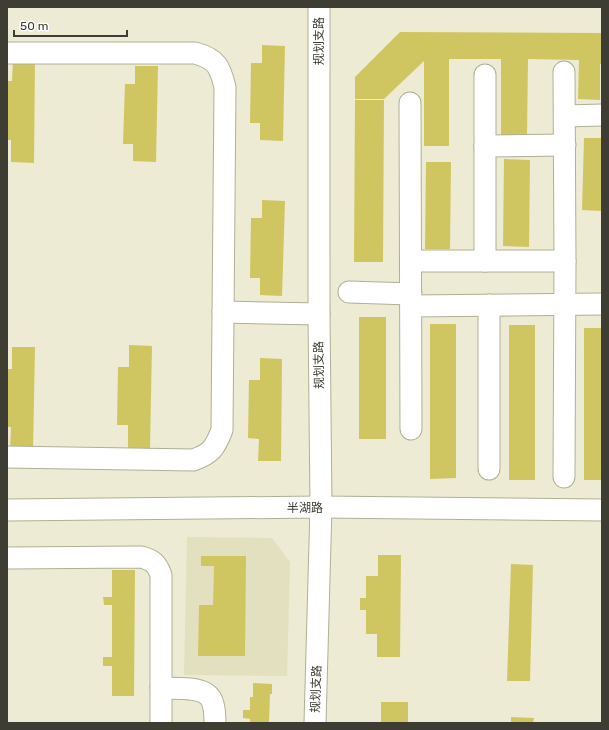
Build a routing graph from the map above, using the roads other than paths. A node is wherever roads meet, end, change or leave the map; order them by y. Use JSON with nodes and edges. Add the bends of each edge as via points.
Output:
{"nodes":[{"id":1,"x":319,"y":7,"type":"edge"},
{"id":2,"x":7,"y":53,"type":"edge"},
{"id":3,"x":564,"y":72,"type":"dead end"},
{"id":4,"x":485,"y":75,"type":"dead end"},
{"id":5,"x":410,"y":103,"type":"dead end"},
{"id":6,"x":602,"y":115,"type":"edge"},
{"id":7,"x":565,"y":116,"type":"junction"},
{"id":8,"x":485,"y":146,"type":"junction"},
{"id":9,"x":565,"y":146,"type":"junction"},
{"id":10,"x":411,"y":261,"type":"junction"},
{"id":11,"x":485,"y":261,"type":"junction"},
{"id":12,"x":565,"y":261,"type":"junction"},
{"id":13,"x":348,"y":292,"type":"dead end"},
{"id":14,"x":411,"y":300,"type":"junction"},
{"id":15,"x":602,"y":304,"type":"edge"},
{"id":16,"x":489,"y":305,"type":"junction"},
{"id":17,"x":565,"y":305,"type":"junction"},
{"id":18,"x":223,"y":312,"type":"junction"},
{"id":19,"x":319,"y":314,"type":"junction"},
{"id":20,"x":411,"y":429,"type":"dead end"},
{"id":21,"x":7,"y":457,"type":"edge"},
{"id":22,"x":489,"y":469,"type":"dead end"},
{"id":23,"x":564,"y":477,"type":"dead end"},
{"id":24,"x":321,"y":507,"type":"junction"},
{"id":25,"x":7,"y":510,"type":"edge"},
{"id":26,"x":602,"y":510,"type":"edge"},
{"id":27,"x":7,"y":558,"type":"edge"},
{"id":28,"x":161,"y":688,"type":"junction"},
{"id":29,"x":161,"y":723,"type":"edge"},
{"id":30,"x":214,"y":723,"type":"edge"},
{"id":31,"x":315,"y":723,"type":"edge"}],
"edges":[{"from":1,"to":19,"type":"street","name":"规划支路"},
{"from":2,"to":18,"type":"street","via":[[196,53],[207,56],[216,64],[222,73],[225,87]]},
{"from":3,"to":7,"type":"street"},
{"from":4,"to":8,"type":"street"},
{"from":5,"to":10,"type":"street"},
{"from":6,"to":7,"type":"street"},
{"from":7,"to":9,"type":"street"},
{"from":8,"to":9,"type":"street"},
{"from":8,"to":11,"type":"street"},
{"from":9,"to":12,"type":"street"},
{"from":10,"to":11,"type":"street"},
{"from":10,"to":14,"type":"street"},
{"from":11,"to":12,"type":"street"},
{"from":12,"to":17,"type":"street"},
{"from":13,"to":14,"type":"street"},
{"from":14,"to":16,"type":"street"},
{"from":14,"to":20,"type":"street"},
{"from":15,"to":17,"type":"street"},
{"from":16,"to":17,"type":"street"},
{"from":16,"to":22,"type":"street"},
{"from":17,"to":23,"type":"street"},
{"from":18,"to":19,"type":"street"},
{"from":18,"to":21,"type":"street","via":[[222,430],[216,445],[206,456],[193,460]]},
{"from":19,"to":24,"type":"street","name":"规划支路"},
{"from":24,"to":25,"type":"street","name":"半湖路"},
{"from":24,"to":26,"type":"street","name":"半湖路"},
{"from":24,"to":31,"type":"street","name":"规划支路"},
{"from":27,"to":28,"type":"street","via":[[141,557],[154,562],[162,575]]},
{"from":28,"to":29,"type":"street"},
{"from":28,"to":30,"type":"street","via":[[198,689],[205,692],[212,699]]}]}
